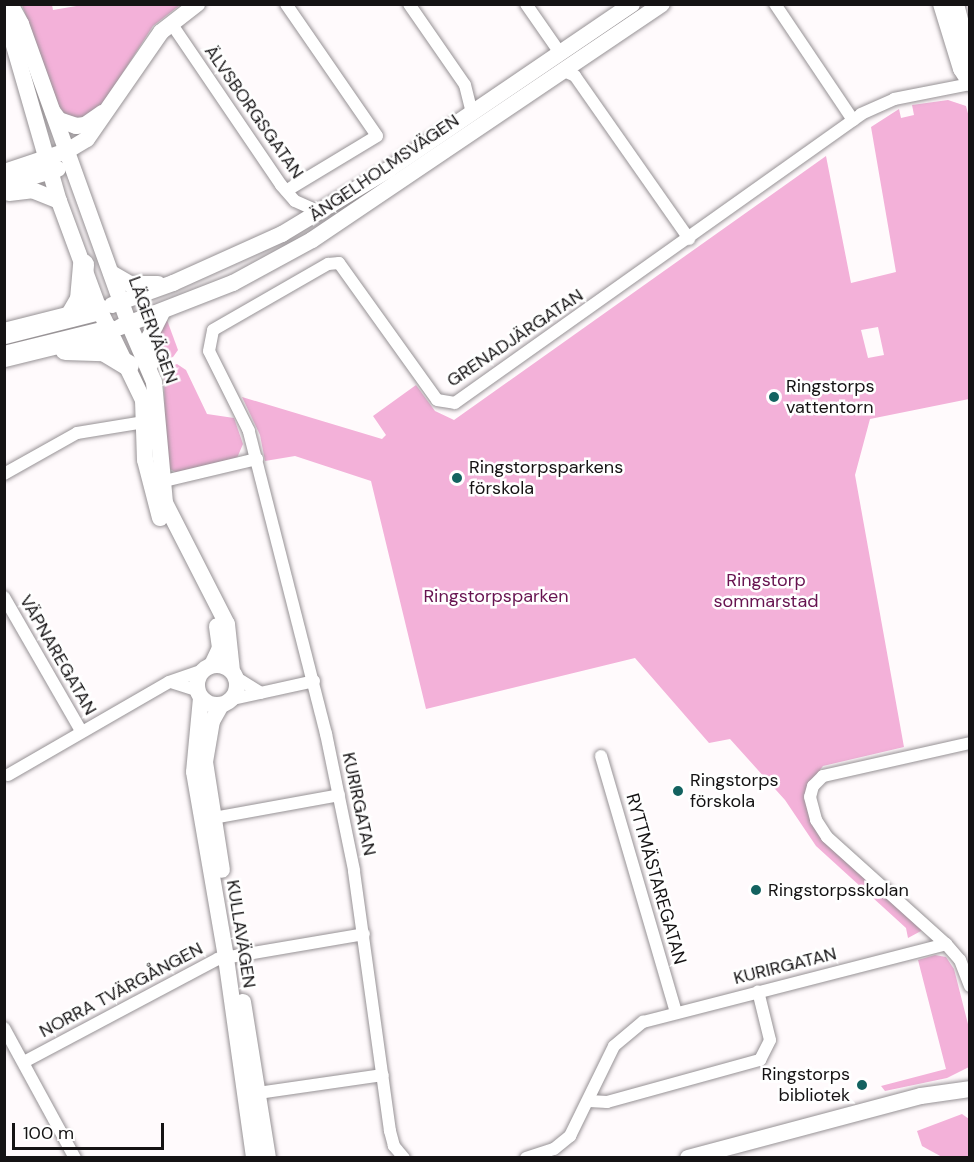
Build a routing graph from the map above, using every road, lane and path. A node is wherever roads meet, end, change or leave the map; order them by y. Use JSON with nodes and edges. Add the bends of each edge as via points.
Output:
{"nodes":[{"id":1,"x":10,"y":4,"type":"edge"},
{"id":2,"x":197,"y":4,"type":"edge"},
{"id":3,"x":286,"y":4,"type":"edge"},
{"id":4,"x":410,"y":4,"type":"edge"},
{"id":5,"x":526,"y":4,"type":"edge"},
{"id":6,"x":632,"y":4,"type":"edge"},
{"id":7,"x":662,"y":4,"type":"edge"},
{"id":8,"x":775,"y":4,"type":"edge"},
{"id":9,"x":941,"y":4,"type":"edge"},
{"id":10,"x":956,"y":4,"type":"edge"},
{"id":11,"x":4,"y":11,"type":"edge"},
{"id":12,"x":171,"y":24,"type":"junction"},
{"id":13,"x":560,"y":53,"type":"junction"},
{"id":14,"x":969,"y":58,"type":"edge"},
{"id":15,"x":969,"y":70,"type":"edge"},
{"id":16,"x":571,"y":75,"type":"junction"},
{"id":17,"x":969,"y":83,"type":"edge"},
{"id":18,"x":125,"y":87,"type":"junction"},
{"id":19,"x":105,"y":110,"type":"junction"},
{"id":20,"x":52,"y":112,"type":"junction"},
{"id":21,"x":472,"y":114,"type":"junction"},
{"id":22,"x":853,"y":120,"type":"junction"},
{"id":23,"x":70,"y":158,"type":"junction"},
{"id":24,"x":50,"y":170,"type":"junction"},
{"id":25,"x":4,"y":172,"type":"edge"},
{"id":26,"x":4,"y":185,"type":"edge"},
{"id":27,"x":286,"y":191,"type":"junction"},
{"id":28,"x":4,"y":194,"type":"edge"},
{"id":29,"x":59,"y":201,"type":"junction"},
{"id":30,"x":317,"y":211,"type":"junction"},
{"id":31,"x":689,"y":239,"type":"junction"},
{"id":32,"x":83,"y":264,"type":"junction"},
{"id":33,"x":111,"y":273,"type":"junction"},
{"id":34,"x":173,"y":283,"type":"junction"},
{"id":35,"x":121,"y":302,"type":"junction"},
{"id":36,"x":99,"y":309,"type":"junction"},
{"id":37,"x":161,"y":314,"type":"junction"},
{"id":38,"x":70,"y":316,"type":"junction"},
{"id":39,"x":120,"y":327,"type":"junction"},
{"id":40,"x":4,"y":333,"type":"edge"},
{"id":41,"x":34,"y":349,"type":"junction"},
{"id":42,"x":4,"y":356,"type":"edge"},
{"id":43,"x":128,"y":365,"type":"junction"},
{"id":44,"x":154,"y":382,"type":"junction"},
{"id":45,"x":144,"y":422,"type":"junction"},
{"id":46,"x":257,"y":459,"type":"junction"},
{"id":47,"x":4,"y":474,"type":"edge"},
{"id":48,"x":155,"y":483,"type":"junction"},
{"id":49,"x":4,"y":597,"type":"edge"},
{"id":50,"x":207,"y":668,"type":"junction"},
{"id":51,"x":235,"y":674,"type":"junction"},
{"id":52,"x":314,"y":681,"type":"junction"},
{"id":53,"x":170,"y":682,"type":"junction"},
{"id":54,"x":261,"y":693,"type":"junction"},
{"id":55,"x":200,"y":694,"type":"junction"},
{"id":56,"x":227,"y":702,"type":"junction"},
{"id":57,"x":207,"y":719,"type":"junction"},
{"id":58,"x":81,"y":731,"type":"junction"},
{"id":59,"x":969,"y":742,"type":"edge"},
{"id":60,"x":602,"y":756,"type":"dead end"},
{"id":61,"x":8,"y":774,"type":"dead end"},
{"id":62,"x":339,"y":795,"type":"junction"},
{"id":63,"x":213,"y":818,"type":"junction"},
{"id":64,"x":364,"y":934,"type":"junction"},
{"id":65,"x":946,"y":944,"type":"junction"},
{"id":66,"x":231,"y":957,"type":"junction"},
{"id":67,"x":969,"y":986,"type":"edge"},
{"id":68,"x":758,"y":992,"type":"junction"},
{"id":69,"x":676,"y":1012,"type":"junction"},
{"id":70,"x":4,"y":1028,"type":"edge"},
{"id":71,"x":24,"y":1062,"type":"junction"},
{"id":72,"x":383,"y":1074,"type":"junction"},
{"id":73,"x":969,"y":1079,"type":"edge"},
{"id":74,"x":969,"y":1089,"type":"edge"},
{"id":75,"x":948,"y":1090,"type":"junction"},
{"id":76,"x":258,"y":1093,"type":"junction"},
{"id":77,"x":589,"y":1101,"type":"junction"},
{"id":78,"x":75,"y":1158,"type":"edge"},
{"id":79,"x":254,"y":1158,"type":"edge"},
{"id":80,"x":268,"y":1158,"type":"edge"},
{"id":81,"x":404,"y":1158,"type":"edge"},
{"id":82,"x":526,"y":1158,"type":"edge"},
{"id":83,"x":688,"y":1158,"type":"edge"}],
"edges":[{"from":1,"to":20,"type":"street","name":"LÄGERVÄGEN","via":[[21,24]]},
{"from":2,"to":12,"type":"street"},
{"from":3,"to":27,"type":"street","via":[[377,136]]},
{"from":4,"to":21,"type":"street","via":[[465,85]]},
{"from":5,"to":13,"type":"street"},
{"from":6,"to":13,"type":"street","name":"ÄNGELHOLMSVÄGEN"},
{"from":7,"to":16,"type":"street","name":"ÄNGELHOLMSVÄGEN"},
{"from":8,"to":22,"type":"street"},
{"from":9,"to":17,"type":"street"},
{"from":10,"to":14,"type":"street"},
{"from":11,"to":24,"type":"street"},
{"from":12,"to":18,"type":"street","via":[[154,42]]},
{"from":12,"to":27,"type":"street","name":"ÄLVSBORGSGATAN"},
{"from":13,"to":21,"type":"street","name":"ÄNGELHOLMSVÄGEN"},
{"from":15,"to":17,"type":"street"},
{"from":16,"to":31,"type":"street"},
{"from":16,"to":37,"type":"street","name":"ÄNGELHOLMSVÄGEN","via":[[304,245],[233,283]]},
{"from":17,"to":22,"type":"street","name":"GRENADJÄRGATAN","via":[[894,99]]},
{"from":18,"to":19,"type":"street"},
{"from":18,"to":23,"type":"street","via":[[102,129]]},
{"from":19,"to":20,"type":"street","via":[[85,125],[76,126],[59,120]]},
{"from":19,"to":23,"type":"street","via":[[93,133]]},
{"from":20,"to":23,"type":"street","name":"LÄGERVÄGEN"},
{"from":21,"to":30,"type":"street","name":"ÄNGELHOLMSVÄGEN"},
{"from":22,"to":31,"type":"street","name":"GRENADJÄRGATAN"},
{"from":23,"to":24,"type":"street"},
{"from":23,"to":33,"type":"street","name":"LÄGERVÄGEN"},
{"from":24,"to":25,"type":"street"},
{"from":24,"to":26,"type":"street"},
{"from":24,"to":29,"type":"street","name":"LÄGERVÄGEN"},
{"from":27,"to":30,"type":"street","name":"ÄLVSBORGSGATAN"},
{"from":28,"to":29,"type":"street","via":[[32,190]]},
{"from":29,"to":32,"type":"street","name":"LÄGERVÄGEN"},
{"from":30,"to":34,"type":"street","name":"ÄNGELHOLMSVÄGEN","via":[[282,234]]},
{"from":31,"to":46,"type":"street","name":"GRENADJÄRGATAN","via":[[450,404],[440,402],[430,392],[343,265],[328,264],[218,326],[209,337],[213,361],[249,431]]},
{"from":32,"to":36,"type":"street","name":"LÄGERVÄGEN"},
{"from":32,"to":38,"type":"highway","via":[[80,299]]},
{"from":33,"to":34,"type":"street","via":[[130,284]]},
{"from":33,"to":35,"type":"street","name":"LÄGERVÄGEN"},
{"from":34,"to":35,"type":"street","name":"ÄNGELHOLMSVÄGEN"},
{"from":35,"to":36,"type":"street","name":"ÄNGELHOLMSVÄGEN"},
{"from":35,"to":39,"type":"street","name":"LÄGERVÄGEN"},
{"from":36,"to":38,"type":"highway"},
{"from":36,"to":39,"type":"street","name":"LÄGERVÄGEN"},
{"from":37,"to":39,"type":"street","name":"ÄNGELHOLMSVÄGEN"},
{"from":37,"to":44,"type":"street","via":[[149,338]]},
{"from":38,"to":40,"type":"highway"},
{"from":39,"to":41,"type":"highway"},
{"from":39,"to":43,"type":"street","name":"LÄGERVÄGEN"},
{"from":39,"to":44,"type":"street","name":"LÄGERVÄGEN"},
{"from":41,"to":42,"type":"highway"},
{"from":41,"to":43,"type":"highway","via":[[103,350]]},
{"from":43,"to":45,"type":"street","name":"LÄGERVÄGEN","via":[[143,399]]},
{"from":44,"to":48,"type":"street","name":"LÄGERVÄGEN"},
{"from":45,"to":47,"type":"street","via":[[77,433]]},
{"from":45,"to":48,"type":"street","name":"LÄGERVÄGEN"},
{"from":46,"to":48,"type":"street"},
{"from":46,"to":52,"type":"street","name":"KURIRGATAN"},
{"from":48,"to":50,"type":"street","name":"LÄGERVÄGEN","via":[[176,555],[217,627],[220,648]]},
{"from":48,"to":51,"type":"street","name":"LÄGERVÄGEN","via":[[227,624]]},
{"from":49,"to":58,"type":"street","name":"VÄPNAREGATAN"},
{"from":50,"to":51,"type":"street"},
{"from":50,"to":53,"type":"street"},
{"from":50,"to":55,"type":"street","name":"LÄGERVÄGEN"},
{"from":51,"to":54,"type":"street"},
{"from":51,"to":56,"type":"street","name":"LÄGERVÄGEN"},
{"from":52,"to":54,"type":"street"},
{"from":52,"to":62,"type":"street","name":"KURIRGATAN"},
{"from":53,"to":55,"type":"street"},
{"from":53,"to":58,"type":"street"},
{"from":54,"to":56,"type":"street"},
{"from":55,"to":56,"type":"street"},
{"from":55,"to":57,"type":"street"},
{"from":56,"to":57,"type":"street"},
{"from":57,"to":63,"type":"street","name":"KULLAVÄGEN","via":[[205,762]]},
{"from":57,"to":66,"type":"street","name":"KULLAVÄGEN","via":[[194,772]]},
{"from":58,"to":61,"type":"street"},
{"from":59,"to":65,"type":"street","via":[[823,776],[810,794],[813,814],[827,837]]},
{"from":60,"to":69,"type":"street","name":"RYTTMÄSTAREGATAN"},
{"from":62,"to":63,"type":"street"},
{"from":62,"to":64,"type":"street","name":"KURIRGATAN"},
{"from":63,"to":66,"type":"street","name":"KULLAVÄGEN"},
{"from":64,"to":66,"type":"street","name":"NORRA TVÄRGÅNGEN"},
{"from":64,"to":72,"type":"street","name":"KURIRGATAN"},
{"from":65,"to":67,"type":"street","via":[[960,960]]},
{"from":65,"to":68,"type":"street","name":"KURIRGATAN"},
{"from":66,"to":71,"type":"street","name":"NORRA TVÄRGÅNGEN"},
{"from":66,"to":76,"type":"street","name":"KULLAVÄGEN"},
{"from":66,"to":79,"type":"street","name":"KULLAVÄGEN"},
{"from":68,"to":69,"type":"street","name":"KURIRGATAN"},
{"from":68,"to":77,"type":"street","via":[[770,1040],[760,1059],[607,1102]]},
{"from":69,"to":77,"type":"street","name":"KURIRGATAN","via":[[643,1022],[621,1037]]},
{"from":70,"to":71,"type":"street"},
{"from":71,"to":78,"type":"street"},
{"from":72,"to":76,"type":"street"},
{"from":72,"to":81,"type":"street","name":"KURIRGATAN","via":[[393,1142]]},
{"from":73,"to":75,"type":"street"},
{"from":74,"to":75,"type":"street"},
{"from":75,"to":83,"type":"street"},
{"from":76,"to":80,"type":"street","name":"KULLAVÄGEN"},
{"from":77,"to":82,"type":"street","name":"KURIRGATAN","via":[[565,1142]]}]}
